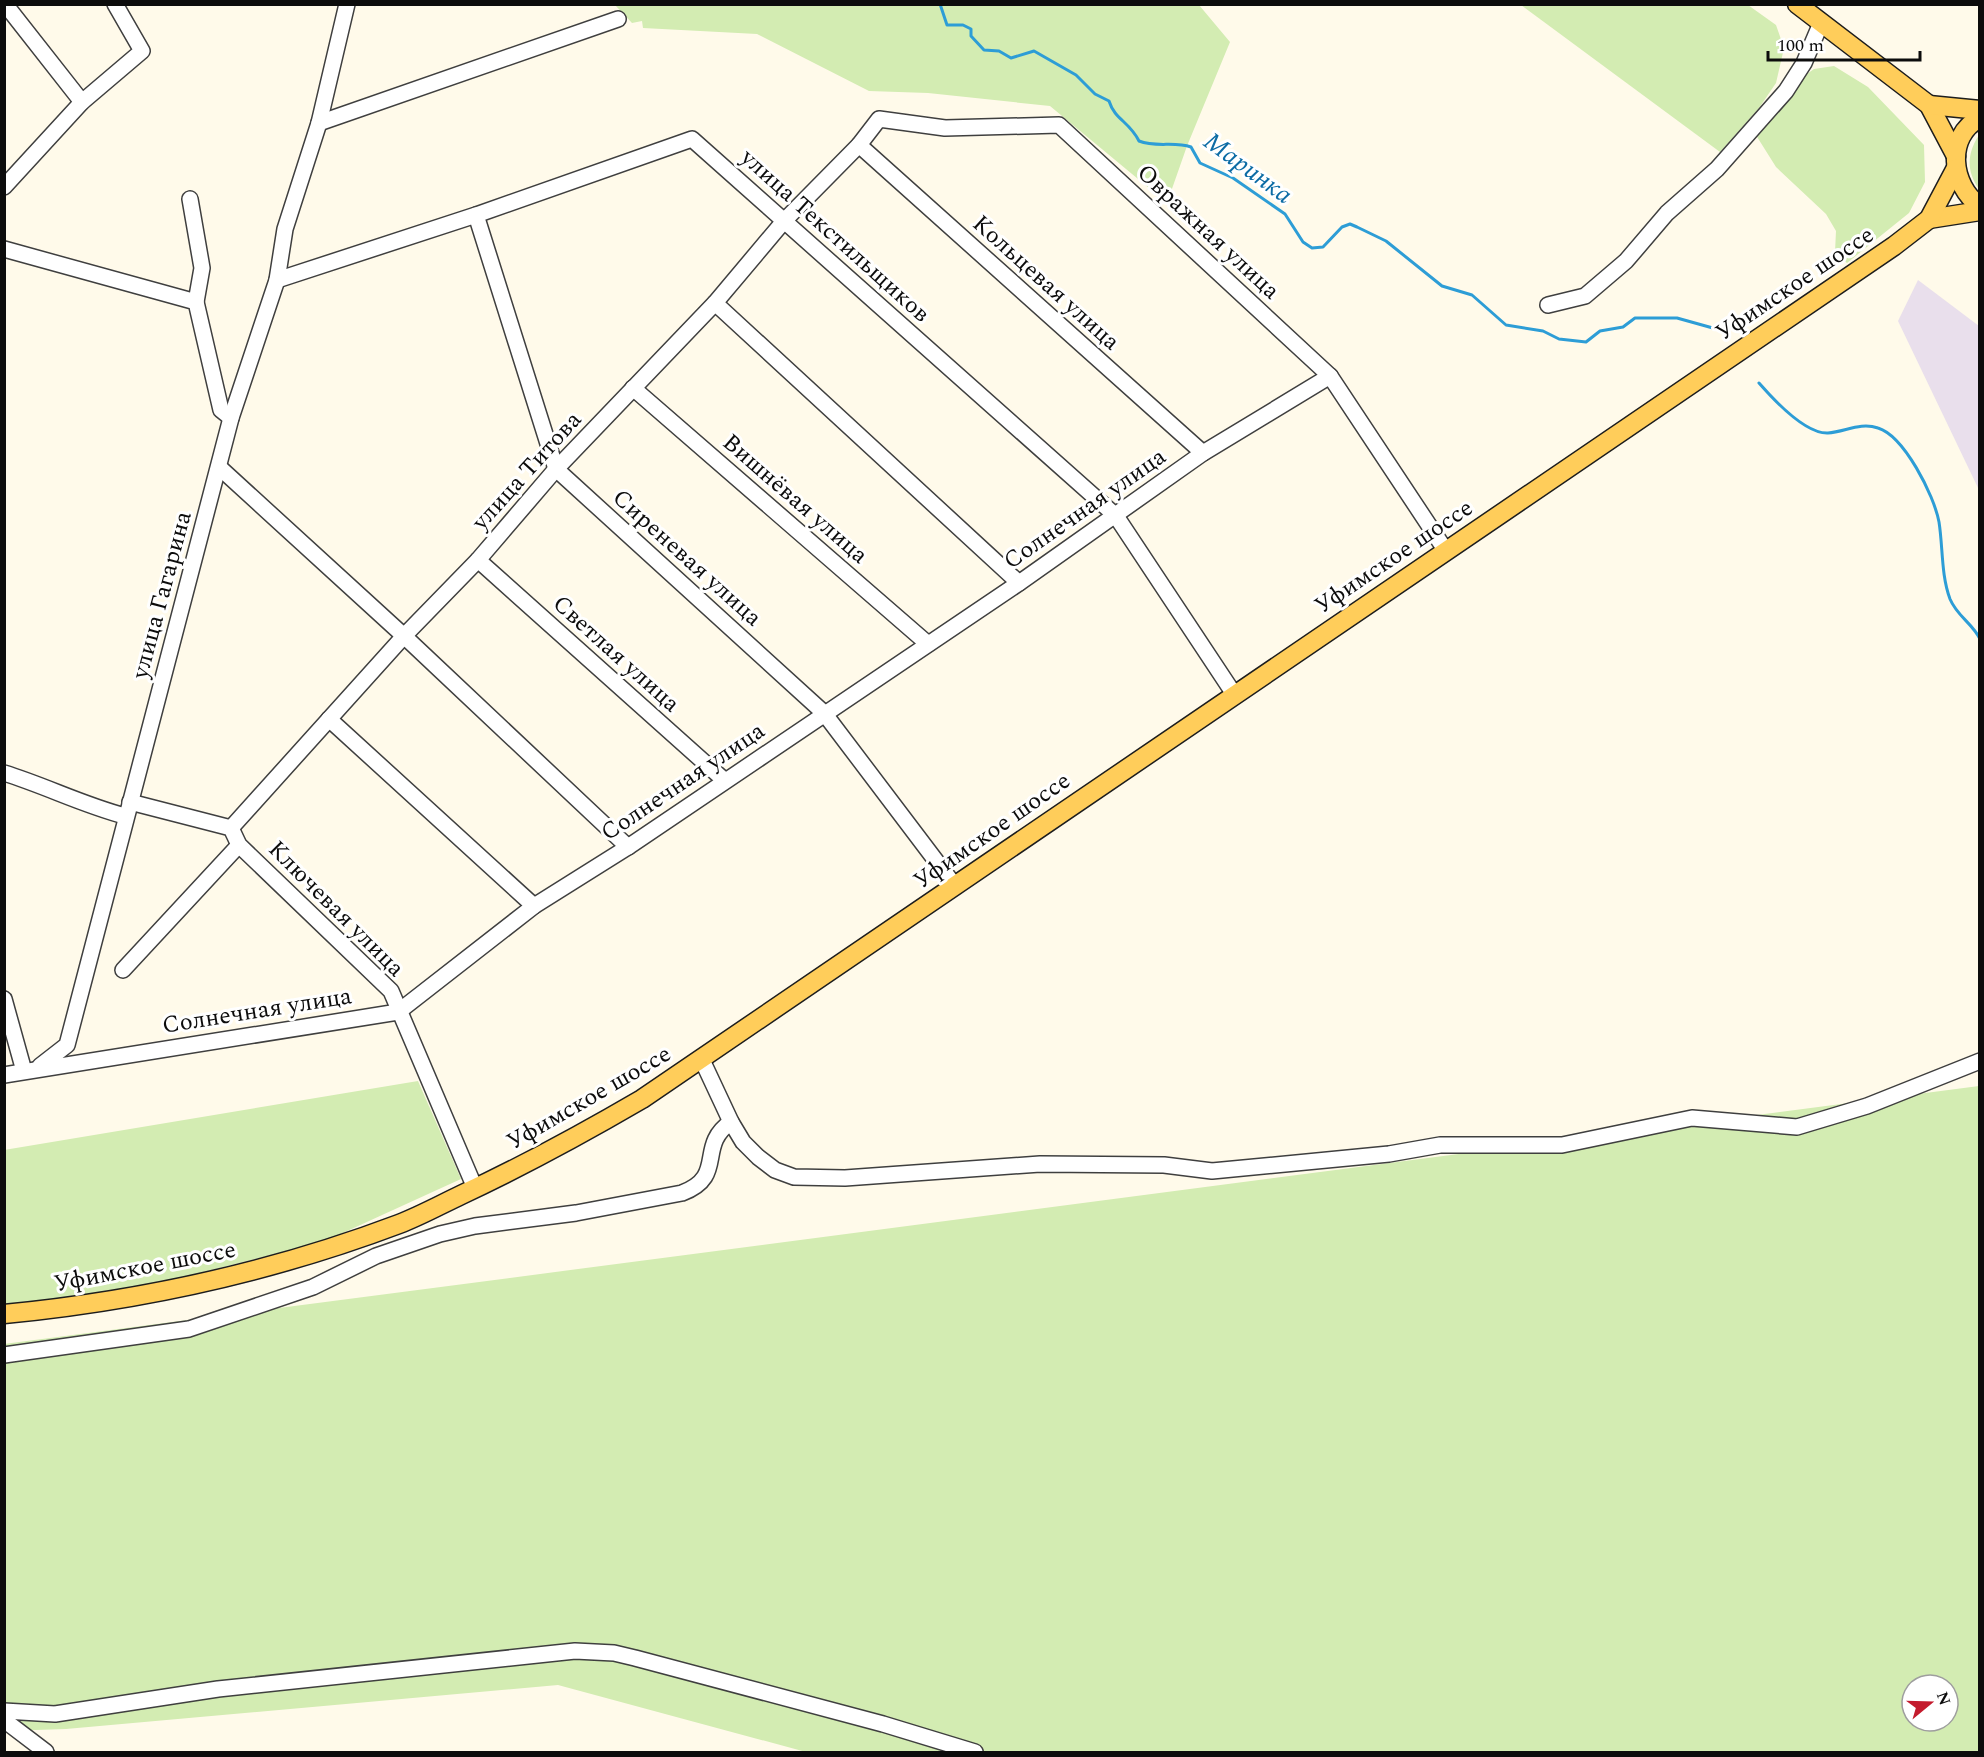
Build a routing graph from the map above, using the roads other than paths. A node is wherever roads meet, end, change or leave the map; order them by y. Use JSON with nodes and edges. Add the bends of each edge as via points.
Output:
{"nodes":[{"id":1,"x":5,"y":4,"type":"edge"},
{"id":2,"x":115,"y":4,"type":"edge"},
{"id":3,"x":347,"y":4,"type":"edge"},
{"id":4,"x":1797,"y":4,"type":"edge"},
{"id":5,"x":618,"y":19,"type":"dead end"},
{"id":6,"x":1821,"y":23,"type":"junction"},
{"id":7,"x":82,"y":102,"type":"junction"},
{"id":8,"x":1929,"y":105,"type":"junction"},
{"id":9,"x":1980,"y":110,"type":"edge"},
{"id":10,"x":1980,"y":118,"type":"edge"},
{"id":11,"x":319,"y":123,"type":"junction"},
{"id":12,"x":859,"y":145,"type":"junction"},
{"id":13,"x":1956,"y":162,"type":"junction"},
{"id":14,"x":4,"y":188,"type":"edge"},
{"id":15,"x":190,"y":199,"type":"dead end"},
{"id":16,"x":1980,"y":206,"type":"edge"},
{"id":17,"x":1980,"y":211,"type":"edge"},
{"id":18,"x":476,"y":215,"type":"junction"},
{"id":19,"x":1929,"y":219,"type":"junction"},
{"id":20,"x":784,"y":221,"type":"junction"},
{"id":21,"x":4,"y":249,"type":"edge"},
{"id":22,"x":277,"y":280,"type":"junction"},
{"id":23,"x":196,"y":302,"type":"junction"},
{"id":24,"x":715,"y":303,"type":"junction"},
{"id":25,"x":1548,"y":305,"type":"dead end"},
{"id":26,"x":1330,"y":376,"type":"junction"},
{"id":27,"x":633,"y":388,"type":"junction"},
{"id":28,"x":231,"y":418,"type":"junction"},
{"id":29,"x":1203,"y":453,"type":"junction"},
{"id":30,"x":219,"y":467,"type":"junction"},
{"id":31,"x":556,"y":469,"type":"junction"},
{"id":32,"x":1116,"y":516,"type":"junction"},
{"id":33,"x":1446,"y":551,"type":"junction"},
{"id":34,"x":478,"y":560,"type":"junction"},
{"id":35,"x":1019,"y":583,"type":"junction"},
{"id":36,"x":404,"y":636,"type":"junction"},
{"id":37,"x":928,"y":644,"type":"junction"},
{"id":38,"x":1234,"y":694,"type":"junction"},
{"id":39,"x":824,"y":713,"type":"junction"},
{"id":40,"x":329,"y":719,"type":"junction"},
{"id":41,"x":4,"y":773,"type":"edge"},
{"id":42,"x":724,"y":780,"type":"junction"},
{"id":43,"x":128,"y":809,"type":"junction"},
{"id":44,"x":231,"y":828,"type":"junction"},
{"id":45,"x":239,"y":845,"type":"junction"},
{"id":46,"x":628,"y":847,"type":"junction"},
{"id":47,"x":955,"y":886,"type":"junction"},
{"id":48,"x":534,"y":906,"type":"junction"},
{"id":49,"x":123,"y":970,"type":"dead end"},
{"id":50,"x":4,"y":999,"type":"edge"},
{"id":51,"x":398,"y":1011,"type":"junction"},
{"id":52,"x":702,"y":1060,"type":"junction"},
{"id":53,"x":1980,"y":1061,"type":"edge"},
{"id":54,"x":31,"y":1069,"type":"junction"},
{"id":55,"x":4,"y":1075,"type":"edge"},
{"id":56,"x":731,"y":1122,"type":"junction"},
{"id":57,"x":475,"y":1188,"type":"junction"},
{"id":58,"x":4,"y":1314,"type":"edge"},
{"id":59,"x":4,"y":1356,"type":"edge"},
{"id":60,"x":4,"y":1711,"type":"edge"},
{"id":61,"x":4,"y":1720,"type":"edge"},
{"id":62,"x":46,"y":1752,"type":"edge"},
{"id":63,"x":975,"y":1752,"type":"edge"}],
"edges":[{"from":1,"to":7,"type":"street"},
{"from":2,"to":7,"type":"street","via":[[142,51]]},
{"from":3,"to":11,"type":"street"},
{"from":4,"to":6,"type":"main road"},
{"from":5,"to":11,"type":"street"},
{"from":6,"to":8,"type":"main road"},
{"from":6,"to":25,"type":"street","via":[[1804,63],[1786,91],[1717,169],[1667,213],[1626,261],[1585,296]]},
{"from":7,"to":14,"type":"street"},
{"from":8,"to":9,"type":"main road"},
{"from":8,"to":13,"type":"main road"},
{"from":10,"to":13,"type":"main road","via":[[1962,136]]},
{"from":11,"to":22,"type":"street","name":"улица Гагарина","via":[[285,229]]},
{"from":12,"to":20,"type":"street","name":"улица Титова"},
{"from":12,"to":26,"type":"street","name":"Овражная улица","via":[[879,119],[945,128],[1059,125]]},
{"from":12,"to":29,"type":"street","name":"Кольцевая улица"},
{"from":13,"to":16,"type":"main road","via":[[1961,185]]},
{"from":13,"to":19,"type":"main road"},
{"from":15,"to":23,"type":"street","via":[[202,268]]},
{"from":17,"to":19,"type":"main road"},
{"from":18,"to":20,"type":"street","name":"улица Текстильщиков","via":[[692,138]]},
{"from":18,"to":22,"type":"street","name":"улица Текстильщиков"},
{"from":18,"to":31,"type":"street"},
{"from":19,"to":33,"type":"main road","name":"Уфимское шоссе"},
{"from":20,"to":24,"type":"street","name":"улица Титова"},
{"from":20,"to":32,"type":"street","name":"улица Текстильщиков"},
{"from":21,"to":23,"type":"street"},
{"from":22,"to":28,"type":"street","name":"улица Гагарина"},
{"from":23,"to":28,"type":"street","via":[[221,410]]},
{"from":24,"to":27,"type":"street","name":"улица Титова"},
{"from":24,"to":35,"type":"street"},
{"from":26,"to":29,"type":"street","name":"Солнечная улица"},
{"from":26,"to":33,"type":"street","name":"Овражная улица"},
{"from":27,"to":31,"type":"street","name":"улица Титова"},
{"from":27,"to":37,"type":"street","name":"Вишнёвая улица"},
{"from":28,"to":30,"type":"street","name":"улица Гагарина"},
{"from":29,"to":32,"type":"street","name":"Солнечная улица"},
{"from":30,"to":36,"type":"street"},
{"from":30,"to":43,"type":"street","name":"улица Гагарина"},
{"from":31,"to":34,"type":"street","name":"улица Титова"},
{"from":31,"to":39,"type":"street","name":"Сиреневая улица"},
{"from":32,"to":35,"type":"street","name":"Солнечная улица"},
{"from":32,"to":38,"type":"street","name":"улица Текстильщиков"},
{"from":33,"to":38,"type":"main road","name":"Уфимское шоссе"},
{"from":34,"to":36,"type":"street","name":"улица Титова"},
{"from":34,"to":42,"type":"street","name":"Светлая улица"},
{"from":35,"to":37,"type":"street","name":"Солнечная улица"},
{"from":36,"to":40,"type":"street","name":"улица Титова"},
{"from":36,"to":46,"type":"street"},
{"from":37,"to":39,"type":"street","name":"Солнечная улица"},
{"from":38,"to":47,"type":"main road","name":"Уфимское шоссе"},
{"from":39,"to":42,"type":"street","name":"Солнечная улица"},
{"from":39,"to":47,"type":"street","name":"Сиреневая улица"},
{"from":40,"to":44,"type":"street","name":"улица Титова"},
{"from":40,"to":48,"type":"street"},
{"from":41,"to":43,"type":"street","via":[[48,787],[85,806]]},
{"from":42,"to":46,"type":"street","name":"Солнечная улица"},
{"from":43,"to":44,"type":"street"},
{"from":43,"to":54,"type":"street","name":"улица Гагарина","via":[[67,1045]]},
{"from":44,"to":45,"type":"street","name":"Ключевая улица"},
{"from":45,"to":49,"type":"street"},
{"from":45,"to":51,"type":"street","name":"Ключевая улица","via":[[391,991]]},
{"from":46,"to":48,"type":"street","name":"Солнечная улица"},
{"from":47,"to":52,"type":"main road","name":"Уфимское шоссе"},
{"from":48,"to":51,"type":"street","name":"Солнечная улица"},
{"from":50,"to":54,"type":"street"},
{"from":51,"to":54,"type":"street","name":"Солнечная улица"},
{"from":51,"to":57,"type":"street","name":"Ключевая улица"},
{"from":52,"to":56,"type":"street"},
{"from":52,"to":57,"type":"main road","name":"Уфимское шоссе","via":[[560,1147]]},
{"from":53,"to":56,"type":"street","via":[[1867,1106],[1797,1127],[1692,1118],[1562,1145],[1440,1145],[1389,1154],[1212,1171],[1164,1165],[1040,1164],[844,1178],[794,1177],[775,1170],[758,1157]]},
{"from":54,"to":55,"type":"street","name":"Солнечная улица"},
{"from":56,"to":59,"type":"street","via":[[713,1142],[706,1178],[682,1193],[440,1234],[384,1253],[313,1287],[189,1329]]},
{"from":57,"to":58,"type":"main road","name":"Уфимское шоссе","via":[[400,1223],[245,1272],[70,1308]]},
{"from":60,"to":63,"type":"street","via":[[55,1714],[218,1689],[575,1651],[635,1658]]},
{"from":61,"to":62,"type":"street"}]}
